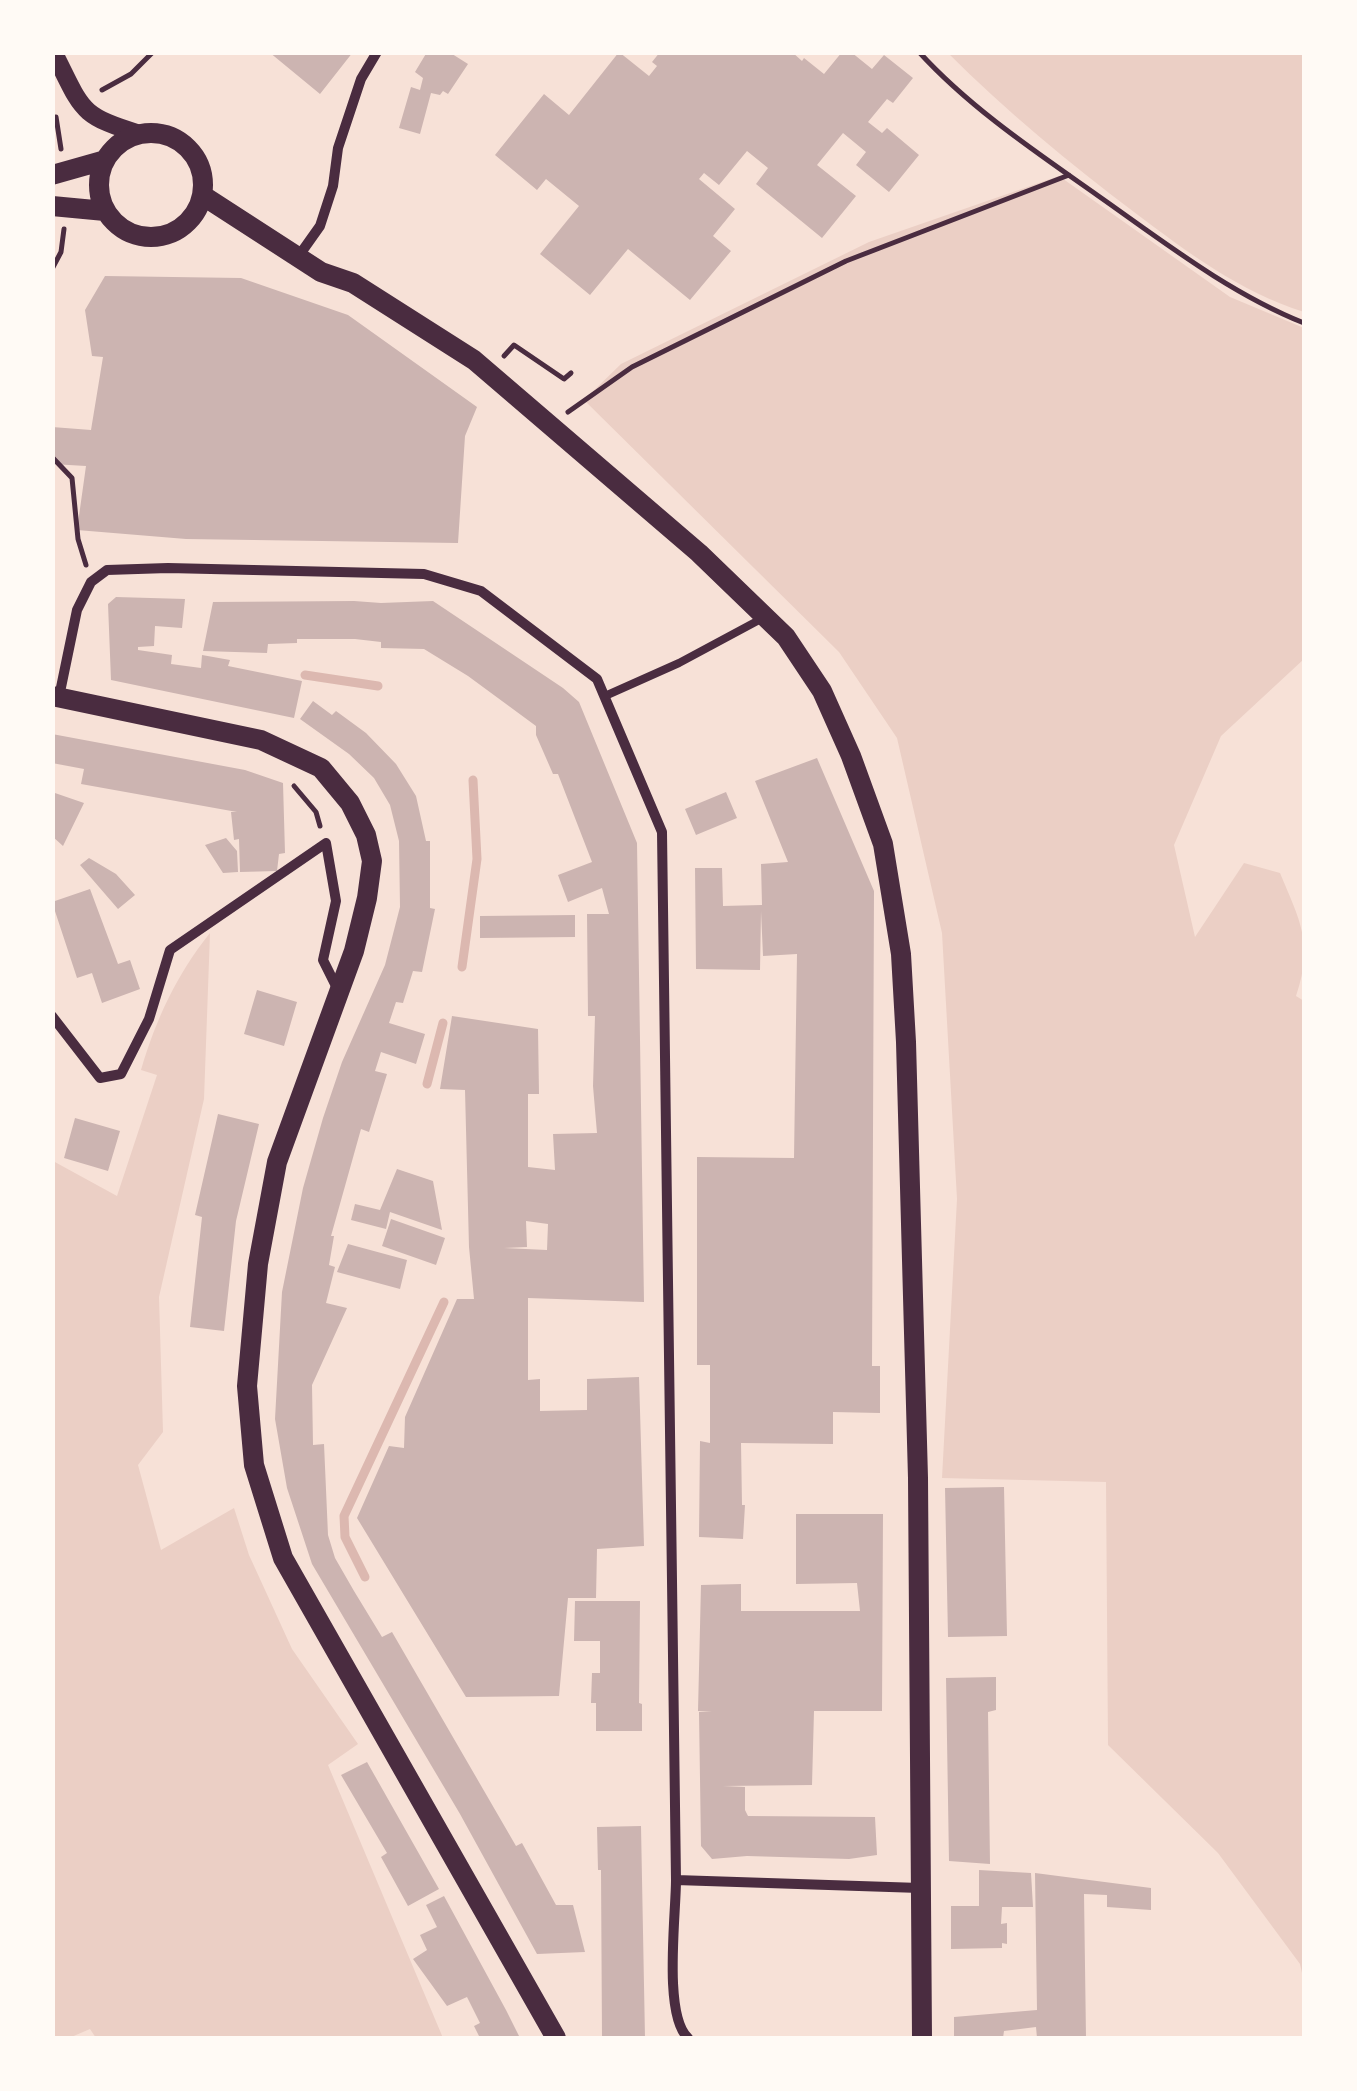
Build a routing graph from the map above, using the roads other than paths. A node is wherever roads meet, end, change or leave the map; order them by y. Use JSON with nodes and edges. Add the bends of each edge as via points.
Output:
{"nodes":[{"id":1,"x":377,"y":52,"type":"edge"},
{"id":2,"x":54,"y":53,"type":"edge"},
{"id":3,"x":52,"y":62,"type":"edge"},
{"id":4,"x":140,"y":134,"type":"junction"},
{"id":5,"x":105,"y":160,"type":"junction"},
{"id":6,"x":52,"y":175,"type":"edge"},
{"id":7,"x":202,"y":196,"type":"junction"},
{"id":8,"x":52,"y":206,"type":"edge"},
{"id":9,"x":106,"y":212,"type":"junction"},
{"id":10,"x":298,"y":257,"type":"junction"},
{"id":11,"x":765,"y":617,"type":"junction"},
{"id":12,"x":605,"y":696,"type":"junction"},
{"id":13,"x":56,"y":697,"type":"edge"},
{"id":14,"x":340,"y":993,"type":"junction"},
{"id":15,"x":52,"y":1016,"type":"edge"},
{"id":16,"x":676,"y":1880,"type":"junction"},
{"id":17,"x":921,"y":1888,"type":"junction"},
{"id":18,"x":556,"y":2038,"type":"edge"},
{"id":19,"x":688,"y":2038,"type":"edge"},
{"id":20,"x":922,"y":2038,"type":"edge"}],
"edges":[{"from":1,"to":10,"type":"street","via":[[338,148],[320,226]]},
{"from":2,"to":3,"type":"street"},
{"from":2,"to":4,"type":"street","via":[[79,103],[100,122]]},
{"from":4,"to":5,"type":"main road"},
{"from":4,"to":7,"type":"main road","via":[[170,136],[193,154]]},
{"from":5,"to":6,"type":"main road"},
{"from":5,"to":9,"type":"main road","via":[[99,195]]},
{"from":7,"to":9,"type":"main road","via":[[184,226],[150,238],[117,226]]},
{"from":7,"to":10,"type":"main road"},
{"from":8,"to":9,"type":"main road"},
{"from":10,"to":11,"type":"main road","via":[[353,283],[474,360],[700,552]]},
{"from":11,"to":12,"type":"lane"},
{"from":11,"to":17,"type":"main road","via":[[822,690],[851,756],[882,844],[901,954],[918,1478]]},
{"from":12,"to":13,"type":"street","via":[[597,679],[481,591],[424,574],[168,568],[107,570],[92,582]]},
{"from":12,"to":16,"type":"street","via":[[662,832]]},
{"from":13,"to":14,"type":"main road","via":[[261,740],[321,768],[359,816],[372,862]]},
{"from":14,"to":15,"type":"street","via":[[323,960],[336,901],[326,843],[170,950],[149,1019],[121,1074],[100,1078]]},
{"from":14,"to":18,"type":"main road","via":[[277,1162],[258,1264],[247,1386],[254,1465],[282,1558]]},
{"from":16,"to":17,"type":"street"},
{"from":16,"to":19,"type":"street","via":[[674,2008]]},
{"from":17,"to":20,"type":"main road"}]}
